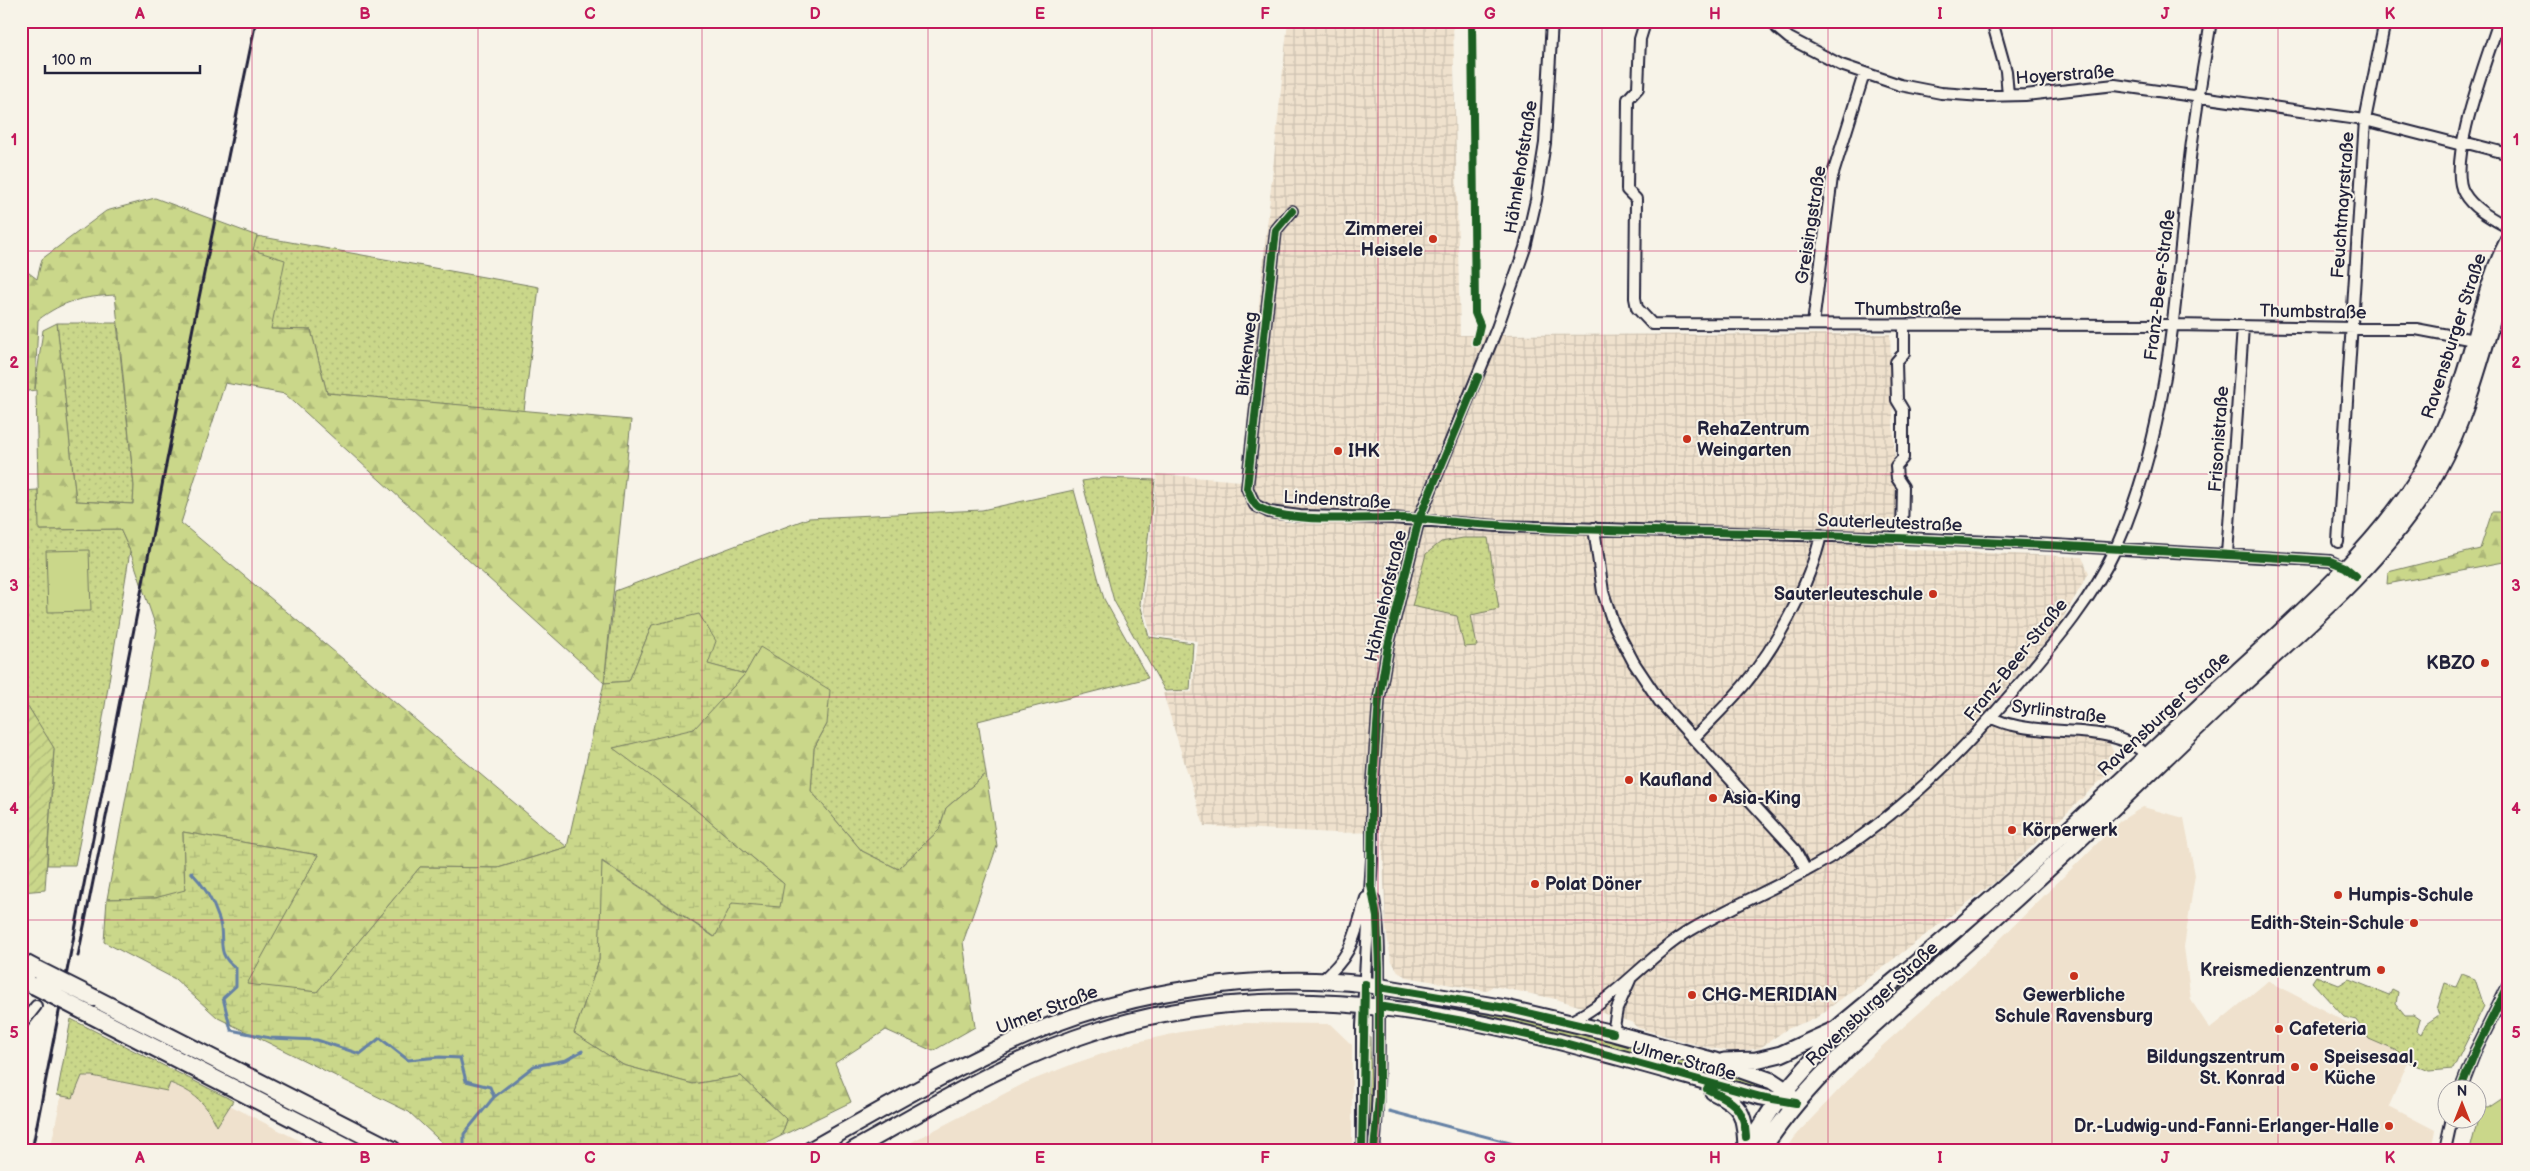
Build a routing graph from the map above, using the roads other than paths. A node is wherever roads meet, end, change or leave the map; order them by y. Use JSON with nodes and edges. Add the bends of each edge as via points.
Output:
{"nodes":[{"id":1,"x":1552,"y":21,"type":"edge"},
{"id":2,"x":1772,"y":21,"type":"edge"},
{"id":3,"x":1992,"y":21,"type":"edge"},
{"id":4,"x":2210,"y":21,"type":"edge"},
{"id":5,"x":2385,"y":21,"type":"edge"},
{"id":6,"x":2499,"y":21,"type":"edge"},
{"id":7,"x":1644,"y":26,"type":"dead end"},
{"id":8,"x":1864,"y":74,"type":"junction"},
{"id":9,"x":2008,"y":95,"type":"junction"},
{"id":10,"x":2198,"y":98,"type":"junction"},
{"id":11,"x":2366,"y":120,"type":"junction"},
{"id":12,"x":2462,"y":144,"type":"junction"},
{"id":13,"x":2509,"y":154,"type":"edge"},
{"id":14,"x":1292,"y":211,"type":"dead end"},
{"id":15,"x":2509,"y":228,"type":"edge"},
{"id":16,"x":2509,"y":239,"type":"edge"},
{"id":17,"x":2509,"y":270,"type":"edge"},
{"id":18,"x":1813,"y":324,"type":"junction"},
{"id":19,"x":1904,"y":325,"type":"junction"},
{"id":20,"x":2174,"y":325,"type":"junction"},
{"id":21,"x":2243,"y":327,"type":"junction"},
{"id":22,"x":2351,"y":329,"type":"junction"},
{"id":23,"x":2474,"y":340,"type":"junction"},
{"id":24,"x":1255,"y":505,"type":"joint"},
{"id":25,"x":1419,"y":519,"type":"junction"},
{"id":26,"x":1594,"y":528,"type":"junction"},
{"id":27,"x":1821,"y":535,"type":"junction"},
{"id":28,"x":1902,"y":538,"type":"junction"},
{"id":29,"x":2338,"y":542,"type":"dead end"},
{"id":30,"x":2116,"y":548,"type":"junction"},
{"id":31,"x":2227,"y":554,"type":"junction"},
{"id":32,"x":2351,"y":572,"type":"junction"},
{"id":33,"x":1991,"y":718,"type":"junction"},
{"id":34,"x":1694,"y":738,"type":"junction"},
{"id":35,"x":2147,"y":755,"type":"junction"},
{"id":36,"x":1806,"y":871,"type":"junction"},
{"id":37,"x":1370,"y":885,"type":"junction"},
{"id":38,"x":21,"y":961,"type":"edge"},
{"id":39,"x":1631,"y":977,"type":"junction"},
{"id":40,"x":1321,"y":982,"type":"junction"},
{"id":41,"x":28,"y":983,"type":"edge"},
{"id":42,"x":2509,"y":984,"type":"edge"},
{"id":43,"x":1372,"y":986,"type":"junction"},
{"id":44,"x":1363,"y":1004,"type":"junction"},
{"id":45,"x":36,"y":1006,"type":"dead end"},
{"id":46,"x":1379,"y":1006,"type":"junction"},
{"id":47,"x":1569,"y":1022,"type":"junction"},
{"id":48,"x":21,"y":1026,"type":"edge"},
{"id":49,"x":1836,"y":1029,"type":"junction"},
{"id":50,"x":1613,"y":1033,"type":"junction"},
{"id":51,"x":1715,"y":1062,"type":"junction"},
{"id":52,"x":1678,"y":1075,"type":"junction"},
{"id":53,"x":2464,"y":1078,"type":"edge"},
{"id":54,"x":1782,"y":1096,"type":"junction"},
{"id":55,"x":1796,"y":1103,"type":"junction"},
{"id":56,"x":2450,"y":1128,"type":"edge"},
{"id":57,"x":1745,"y":1145,"type":"edge"},
{"id":58,"x":354,"y":1150,"type":"edge"},
{"id":59,"x":393,"y":1150,"type":"edge"},
{"id":60,"x":810,"y":1150,"type":"edge"},
{"id":61,"x":853,"y":1150,"type":"edge"},
{"id":62,"x":1362,"y":1150,"type":"edge"},
{"id":63,"x":1374,"y":1150,"type":"edge"},
{"id":64,"x":1762,"y":1150,"type":"edge"},
{"id":65,"x":2445,"y":1150,"type":"edge"}],
"edges":[{"from":1,"to":25,"type":"street","name":"Hähnlehofstraße","via":[[1545,143],[1525,248],[1494,337]]},
{"from":2,"to":8,"type":"street","name":"Hoyerstraße","via":[[1797,42]]},
{"from":3,"to":9,"type":"street","via":[[2006,71]]},
{"from":4,"to":10,"type":"street","name":"Franz-Beer-Straße"},
{"from":5,"to":11,"type":"street","name":"Feuchtmayrstraße"},
{"from":6,"to":12,"type":"street"},
{"from":7,"to":18,"type":"street","name":"Thumbstraße","via":[[1640,39],[1638,88],[1628,99],[1627,190],[1636,199],[1637,308],[1652,324],[1658,325]]},
{"from":8,"to":9,"type":"street","name":"Hoyerstraße","via":[[1941,93]]},
{"from":8,"to":18,"type":"street","name":"Greisingstraße","via":[[1832,178]]},
{"from":9,"to":10,"type":"street","name":"Hoyerstraße","via":[[2115,85]]},
{"from":10,"to":11,"type":"street","name":"Hoyerstraße"},
{"from":10,"to":20,"type":"street","name":"Franz-Beer-Straße"},
{"from":11,"to":12,"type":"street","name":"Hoyerstraße"},
{"from":11,"to":22,"type":"street","name":"Feuchtmayrstraße"},
{"from":12,"to":13,"type":"street","name":"Hoyerstraße"},
{"from":12,"to":15,"type":"street","via":[[2458,176],[2463,191],[2470,202]]},
{"from":14,"to":24,"type":"street","name":"Birkenweg","via":[[1276,230],[1247,488]]},
{"from":16,"to":23,"type":"main road","name":"Ravensburger Straße","via":[[2484,298]]},
{"from":17,"to":32,"type":"main road","name":"Ravensburger Straße","via":[[2463,419],[2446,456],[2403,522]]},
{"from":18,"to":19,"type":"street","name":"Thumbstraße"},
{"from":19,"to":20,"type":"street","name":"Thumbstraße"},
{"from":19,"to":28,"type":"street","via":[[1904,353],[1896,362],[1897,400],[1903,410],[1903,458],[1896,466],[1896,478],[1903,487]]},
{"from":20,"to":21,"type":"street","name":"Thumbstraße"},
{"from":20,"to":30,"type":"street","name":"Franz-Beer-Straße","via":[[2159,412],[2141,484]]},
{"from":21,"to":22,"type":"street","name":"Thumbstraße"},
{"from":21,"to":31,"type":"street","name":"Frisonistraße"},
{"from":22,"to":23,"type":"street","name":"Thumbstraße","via":[[2416,329]]},
{"from":22,"to":29,"type":"street","name":"Feuchtmayrstraße"},
{"from":23,"to":32,"type":"main road","name":"Ravensburger Straße","via":[[2452,411],[2435,448]]},
{"from":24,"to":25,"type":"street","name":"Lindenstraße","via":[[1269,512],[1300,516]]},
{"from":25,"to":26,"type":"street","name":"Sauterleutestraße","via":[[1498,526]]},
{"from":25,"to":37,"type":"street","name":"Hähnlehofstraße","via":[[1388,646],[1379,699]]},
{"from":26,"to":27,"type":"street","name":"Sauterleutestraße"},
{"from":26,"to":34,"type":"street","via":[[1603,592],[1613,623],[1634,664],[1660,702]]},
{"from":27,"to":28,"type":"street","name":"Sauterleutestraße"},
{"from":27,"to":34,"type":"street","via":[[1801,593],[1769,649],[1745,684]]},
{"from":28,"to":30,"type":"street","name":"Sauterleutestraße"},
{"from":30,"to":31,"type":"street","name":"Sauterleutestraße"},
{"from":30,"to":33,"type":"street","name":"Franz-Beer-Straße","via":[[2058,639]]},
{"from":31,"to":32,"type":"street","name":"Sauterleutestraße","via":[[2330,560]]},
{"from":32,"to":35,"type":"main road","name":"Ravensburger Straße"},
{"from":32,"to":55,"type":"main road","name":"Ravensburger Straße","via":[[2004,911],[1850,1046]]},
{"from":33,"to":35,"type":"street","name":"Syrlinstraße","via":[[2014,726],[2112,736],[2129,741]]},
{"from":33,"to":36,"type":"street","name":"Franz-Beer-Straße","via":[[1930,782],[1888,817]]},
{"from":34,"to":36,"type":"street","via":[[1794,850]]},
{"from":35,"to":49,"type":"main road","name":"Ravensburger Straße","via":[[2007,886]]},
{"from":36,"to":39,"type":"street","name":"Franz-Beer-Straße","via":[[1691,930]]},
{"from":37,"to":40,"type":"street","via":[[1349,953],[1339,967]]},
{"from":37,"to":43,"type":"street"},
{"from":38,"to":59,"type":"main road","bridge":true},
{"from":39,"to":47,"type":"street","name":"Franz-Beer-Straße","via":[[1587,1014]]},
{"from":39,"to":50,"type":"street","name":"Franz-Beer-Straße","via":[[1617,1009]]},
{"from":40,"to":43,"type":"main road","name":"Ulmer Straße"},
{"from":40,"to":60,"type":"main road","name":"Ulmer Straße","via":[[1258,982],[1201,988],[1086,1013],[986,1054]]},
{"from":41,"to":58,"type":"main road","bridge":true},
{"from":42,"to":53,"type":"street"},
{"from":43,"to":44,"type":"street"},
{"from":43,"to":46,"type":"street"},
{"from":43,"to":47,"type":"main road","name":"Ulmer Straße"},
{"from":44,"to":46,"type":"main road","name":"Ulmer Straße"},
{"from":44,"to":61,"type":"main road","name":"Ulmer Straße","via":[[1255,1001],[1213,1005],[1093,1031],[996,1072]]},
{"from":44,"to":62,"type":"street"},
{"from":45,"to":48,"type":"street"},
{"from":46,"to":52,"type":"main road","name":"Ulmer Straße","via":[[1561,1042]]},
{"from":46,"to":63,"type":"street","via":[[1379,1097]]},
{"from":47,"to":50,"type":"main road","name":"Ulmer Straße"},
{"from":49,"to":51,"type":"main road","via":[[1781,1054],[1756,1060]]},
{"from":49,"to":54,"type":"main road","name":"Ravensburger Straße"},
{"from":50,"to":51,"type":"main road","name":"Ulmer Straße"},
{"from":51,"to":54,"type":"main road","name":"Ulmer Straße","via":[[1772,1081]]},
{"from":52,"to":54,"type":"main road","name":"Ulmer Straße"},
{"from":52,"to":57,"type":"main road","via":[[1732,1101],[1743,1120]]},
{"from":54,"to":55,"type":"main road","name":"Ulmer Straße"},
{"from":54,"to":57,"type":"main road","name":"Ravensburger Straße"},
{"from":55,"to":64,"type":"main road","name":"Ravensburger Straße"},
{"from":56,"to":65,"type":"street"}]}
